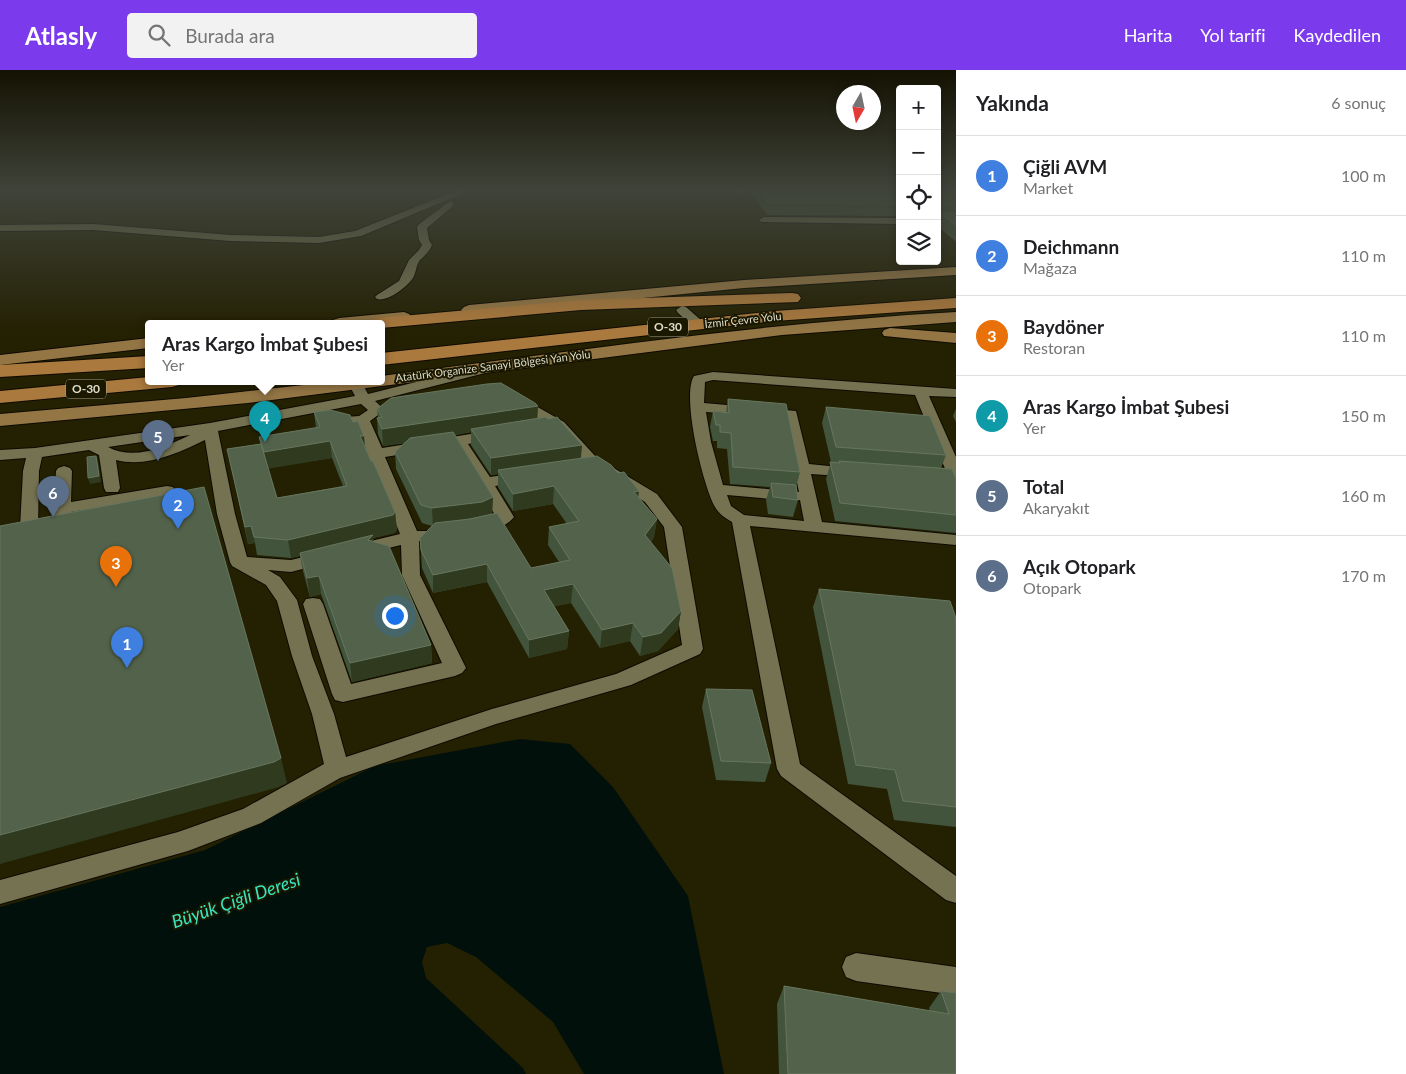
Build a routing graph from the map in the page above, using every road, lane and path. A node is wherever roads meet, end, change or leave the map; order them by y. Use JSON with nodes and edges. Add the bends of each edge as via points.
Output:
{"nodes":[{"id":1,"x":216,"y":237,"type":"edge"},
{"id":2,"x":339,"y":237,"type":"edge"},
{"id":3,"x":424,"y":237,"type":"edge"},
{"id":4,"x":956,"y":272,"type":"edge"},
{"id":5,"x":956,"y":289,"type":"edge"},
{"id":6,"x":381,"y":297,"type":"dead end"},
{"id":7,"x":834,"y":297,"type":"junction"},
{"id":8,"x":956,"y":302,"type":"edge"},
{"id":9,"x":682,"y":310,"type":"junction"},
{"id":10,"x":956,"y":317,"type":"edge"},
{"id":11,"x":923,"y":319,"type":"joint"},
{"id":12,"x":370,"y":320,"type":"edge"},
{"id":13,"x":385,"y":322,"type":"edge"},
{"id":14,"x":698,"y":324,"type":"junction"},
{"id":15,"x":774,"y":332,"type":"junction"},
{"id":16,"x":956,"y":338,"type":"edge"},
{"id":17,"x":385,"y":343,"type":"edge"},
{"id":18,"x":145,"y":354,"type":"edge"},
{"id":19,"x":145,"y":354,"type":"edge"},
{"id":20,"x":145,"y":355,"type":"edge"},
{"id":21,"x":385,"y":359,"type":"edge"},
{"id":22,"x":0,"y":360,"type":"edge"},
{"id":23,"x":0,"y":371,"type":"edge"},
{"id":24,"x":0,"y":380,"type":"edge"},
{"id":25,"x":145,"y":384,"type":"edge"},
{"id":26,"x":501,"y":391,"type":"edge"},
{"id":27,"x":920,"y":391,"type":"junction"},
{"id":28,"x":956,"y":393,"type":"edge"},
{"id":29,"x":0,"y":398,"type":"edge"},
{"id":30,"x":362,"y":399,"type":"edge"},
{"id":31,"x":416,"y":404,"type":"edge"},
{"id":32,"x":698,"y":407,"type":"junction"},
{"id":33,"x":320,"y":408,"type":"junction"},
{"id":34,"x":0,"y":420,"type":"edge"},
{"id":35,"x":560,"y":426,"type":"junction"},
{"id":36,"x":210,"y":430,"type":"junction"},
{"id":37,"x":532,"y":430,"type":"edge"},
{"id":38,"x":513,"y":433,"type":"edge"},
{"id":39,"x":458,"y":441,"type":"junction"},
{"id":40,"x":92,"y":445,"type":"junction"},
{"id":41,"x":35,"y":453,"type":"junction"},
{"id":42,"x":376,"y":454,"type":"junction"},
{"id":43,"x":107,"y":455,"type":"junction"},
{"id":44,"x":0,"y":456,"type":"edge"},
{"id":45,"x":599,"y":466,"type":"junction"},
{"id":46,"x":802,"y":468,"type":"junction"},
{"id":47,"x":580,"y":469,"type":"edge"},
{"id":48,"x":64,"y":471,"type":"dead end"},
{"id":49,"x":869,"y":473,"type":"edge"},
{"id":50,"x":542,"y":475,"type":"edge"},
{"id":51,"x":937,"y":478,"type":"edge"},
{"id":52,"x":956,"y":478,"type":"edge"},
{"id":53,"x":485,"y":484,"type":"junction"},
{"id":54,"x":716,"y":489,"type":"junction"},
{"id":55,"x":172,"y":496,"type":"edge"},
{"id":56,"x":808,"y":497,"type":"junction"},
{"id":57,"x":106,"y":501,"type":"junction"},
{"id":58,"x":62,"y":515,"type":"junction"},
{"id":59,"x":740,"y":520,"type":"junction"},
{"id":60,"x":814,"y":527,"type":"junction"},
{"id":61,"x":29,"y":528,"type":"junction"},
{"id":62,"x":458,"y":530,"type":"edge"},
{"id":63,"x":10,"y":532,"type":"edge"},
{"id":64,"x":439,"y":532,"type":"edge"},
{"id":65,"x":410,"y":536,"type":"junction"},
{"id":66,"x":956,"y":540,"type":"edge"},
{"id":67,"x":239,"y":562,"type":"junction"},
{"id":68,"x":313,"y":604,"type":"dead end"},
{"id":69,"x":332,"y":771,"type":"junction"},
{"id":70,"x":956,"y":891,"type":"edge"},
{"id":71,"x":0,"y":892,"type":"edge"},
{"id":72,"x":856,"y":967,"type":"dead end"},
{"id":73,"x":956,"y":981,"type":"edge"}],
"edges":[{"from":1,"to":2,"type":"street","via":[[318,240]]},
{"from":3,"to":6,"type":"street","via":[[427,245],[414,260],[408,277],[398,288]]},
{"from":4,"to":12,"type":"main road","via":[[744,284]]},
{"from":5,"to":7,"type":"highway","name":"İzmir Çevre Yolu","number":"O-30"},
{"from":7,"to":9,"type":"highway","name":"İzmir Çevre Yolu","number":"O-30"},
{"from":7,"to":13,"type":"highway","via":[[581,305]]},
{"from":8,"to":14,"type":"highway","name":"İzmir Çevre Yolu","number":"O-30"},
{"from":9,"to":14,"type":"lane"},
{"from":9,"to":17,"type":"highway","name":"İzmir Çevre Yolu","number":"O-30"},
{"from":10,"to":11,"type":"highway"},
{"from":11,"to":15,"type":"main road","name":"Atatürk Organize Sanayi Bölgesi Yan Yolu"},
{"from":14,"to":21,"type":"highway","name":"İzmir Çevre Yolu","number":"O-30"},
{"from":15,"to":16,"type":"main road","via":[[886,332]]},
{"from":15,"to":30,"type":"main road","name":"Atatürk Organize Sanayi Bölgesi Yan Yolu","via":[[492,367]]},
{"from":18,"to":22,"type":"main road"},
{"from":19,"to":23,"type":"highway"},
{"from":20,"to":24,"type":"highway","number":"O-30"},
{"from":25,"to":29,"type":"highway","number":"O-30"},
{"from":26,"to":35,"type":"street"},
{"from":27,"to":28,"type":"street"},
{"from":27,"to":32,"type":"street","via":[[708,376],[698,381]]},
{"from":27,"to":52,"type":"street"},
{"from":30,"to":31,"type":"street"},
{"from":30,"to":33,"type":"street"},
{"from":30,"to":33,"type":"street","via":[[339,420]]},
{"from":30,"to":34,"type":"main road","name":"Atatürk Organize Sanayi Bölgesi Yan Yolu"},
{"from":30,"to":42,"type":"street"},
{"from":32,"to":46,"type":"street","via":[[791,414]]},
{"from":32,"to":54,"type":"street","via":[[706,457]]},
{"from":33,"to":36,"type":"street"},
{"from":35,"to":37,"type":"street"},
{"from":35,"to":45,"type":"street","via":[[590,461]]},
{"from":36,"to":40,"type":"street"},
{"from":36,"to":43,"type":"street","via":[[165,453],[133,458]]},
{"from":36,"to":67,"type":"street","via":[[217,458],[213,495]]},
{"from":38,"to":39,"type":"street"},
{"from":39,"to":42,"type":"street"},
{"from":39,"to":53,"type":"lane"},
{"from":40,"to":41,"type":"street"},
{"from":40,"to":43,"type":"street"},
{"from":41,"to":44,"type":"street"},
{"from":41,"to":61,"type":"street","via":[[31,471]]},
{"from":42,"to":65,"type":"street"},
{"from":43,"to":57,"type":"street"},
{"from":45,"to":47,"type":"street"},
{"from":45,"to":69,"type":"street","via":[[651,498],[673,528],[693,649],[623,680],[492,717]]},
{"from":46,"to":49,"type":"street"},
{"from":46,"to":56,"type":"street"},
{"from":48,"to":58,"type":"street"},
{"from":50,"to":53,"type":"street"},
{"from":51,"to":52,"type":"street"},
{"from":53,"to":62,"type":"street","via":[[505,517],[487,526]]},
{"from":54,"to":56,"type":"street"},
{"from":54,"to":59,"type":"street","via":[[723,507]]},
{"from":55,"to":57,"type":"street"},
{"from":56,"to":60,"type":"street"},
{"from":57,"to":58,"type":"street"},
{"from":58,"to":61,"type":"street"},
{"from":59,"to":60,"type":"street"},
{"from":59,"to":70,"type":"street","via":[[789,769]]},
{"from":60,"to":66,"type":"street"},
{"from":61,"to":63,"type":"street"},
{"from":64,"to":65,"type":"street"},
{"from":65,"to":67,"type":"street","via":[[291,566]]},
{"from":65,"to":68,"type":"street","via":[[411,575],[456,668],[344,694]]},
{"from":67,"to":69,"type":"street","via":[[273,581],[287,600],[302,656],[323,714],[337,768]]},
{"from":69,"to":71,"type":"street","via":[[252,816],[179,843]]},
{"from":72,"to":73,"type":"street"}]}
